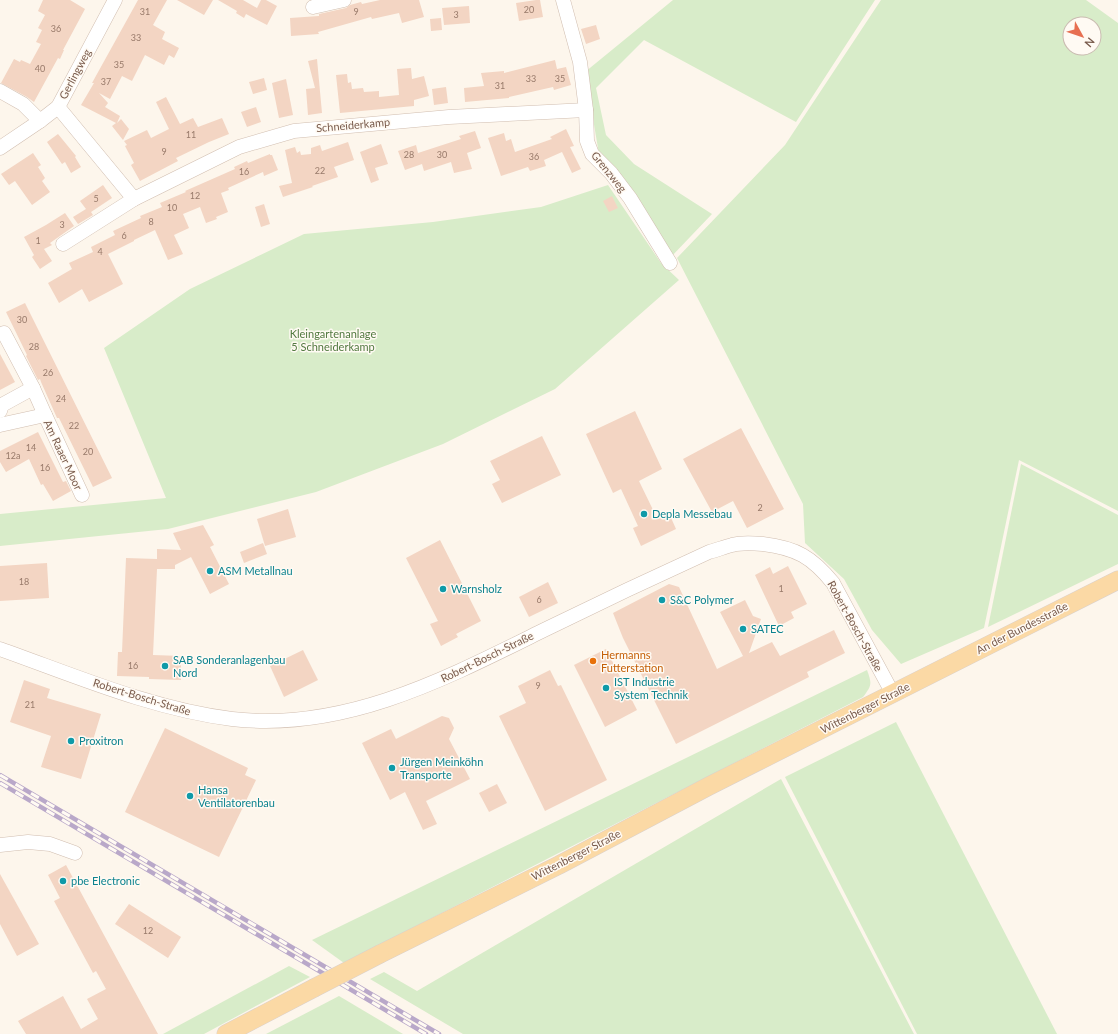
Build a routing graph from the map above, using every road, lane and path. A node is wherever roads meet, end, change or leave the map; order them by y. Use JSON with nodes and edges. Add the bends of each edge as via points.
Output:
{"nodes":[{"id":1,"x":115,"y":0,"type":"edge"},
{"id":2,"x":344,"y":0,"type":"edge"},
{"id":3,"x":563,"y":0,"type":"edge"},
{"id":4,"x":313,"y":7,"type":"dead end"},
{"id":5,"x":0,"y":91,"type":"edge"},
{"id":6,"x":58,"y":107,"type":"junction"},
{"id":7,"x":586,"y":110,"type":"junction"},
{"id":8,"x":40,"y":121,"type":"junction"},
{"id":9,"x":0,"y":148,"type":"edge"},
{"id":10,"x":134,"y":199,"type":"junction"},
{"id":11,"x":63,"y":244,"type":"dead end"},
{"id":12,"x":670,"y":263,"type":"dead end"},
{"id":13,"x":4,"y":333,"type":"dead end"},
{"id":14,"x":33,"y":388,"type":"junction"},
{"id":15,"x":0,"y":411,"type":"edge"},
{"id":16,"x":45,"y":414,"type":"junction"},
{"id":17,"x":0,"y":425,"type":"edge"},
{"id":18,"x":82,"y":495,"type":"dead end"},
{"id":19,"x":1118,"y":580,"type":"edge"},
{"id":20,"x":0,"y":649,"type":"edge"},
{"id":21,"x":927,"y":677,"type":"joint"},
{"id":22,"x":893,"y":694,"type":"junction"},
{"id":23,"x":0,"y":844,"type":"edge"},
{"id":24,"x":75,"y":853,"type":"dead end"},
{"id":25,"x":226,"y":1034,"type":"edge"}],
"edges":[{"from":1,"to":6,"type":"street","name":"Gerlingweg"},
{"from":2,"to":4,"type":"street"},
{"from":3,"to":7,"type":"street","name":"Grenzweg","via":[[580,62]]},
{"from":5,"to":8,"type":"street","via":[[23,104]]},
{"from":6,"to":8,"type":"street","name":"Gerlingweg"},
{"from":6,"to":10,"type":"street"},
{"from":7,"to":10,"type":"street","name":"Schneiderkamp","via":[[449,117],[294,130],[239,147]]},
{"from":7,"to":12,"type":"street","name":"Grenzweg","via":[[587,141],[592,154],[630,198]]},
{"from":8,"to":9,"type":"street","name":"Gerlingweg"},
{"from":10,"to":11,"type":"street","name":"Schneiderkamp"},
{"from":13,"to":14,"type":"street","name":"Am Raaer Moor"},
{"from":14,"to":15,"type":"street","via":[[2,405]]},
{"from":14,"to":16,"type":"street","name":"Am Raaer Moor"},
{"from":16,"to":17,"type":"street","name":"Am Raaer Moor"},
{"from":16,"to":18,"type":"street","name":"Am Raaer Moor"},
{"from":19,"to":21,"type":"main road","name":"An der Bundesstraße"},
{"from":20,"to":22,"type":"street","name":"Robert-Bosch-Straße","via":[[118,692],[196,714],[268,721],[300,719],[388,700],[415,691],[456,674],[709,552],[733,544],[755,543],[793,550],[808,558],[823,571],[833,583]]},
{"from":21,"to":22,"type":"main road","name":"Wittenberger Straße"},
{"from":22,"to":25,"type":"main road","name":"Wittenberger Straße","bridge":true},
{"from":23,"to":24,"type":"street","via":[[50,844]]}]}
